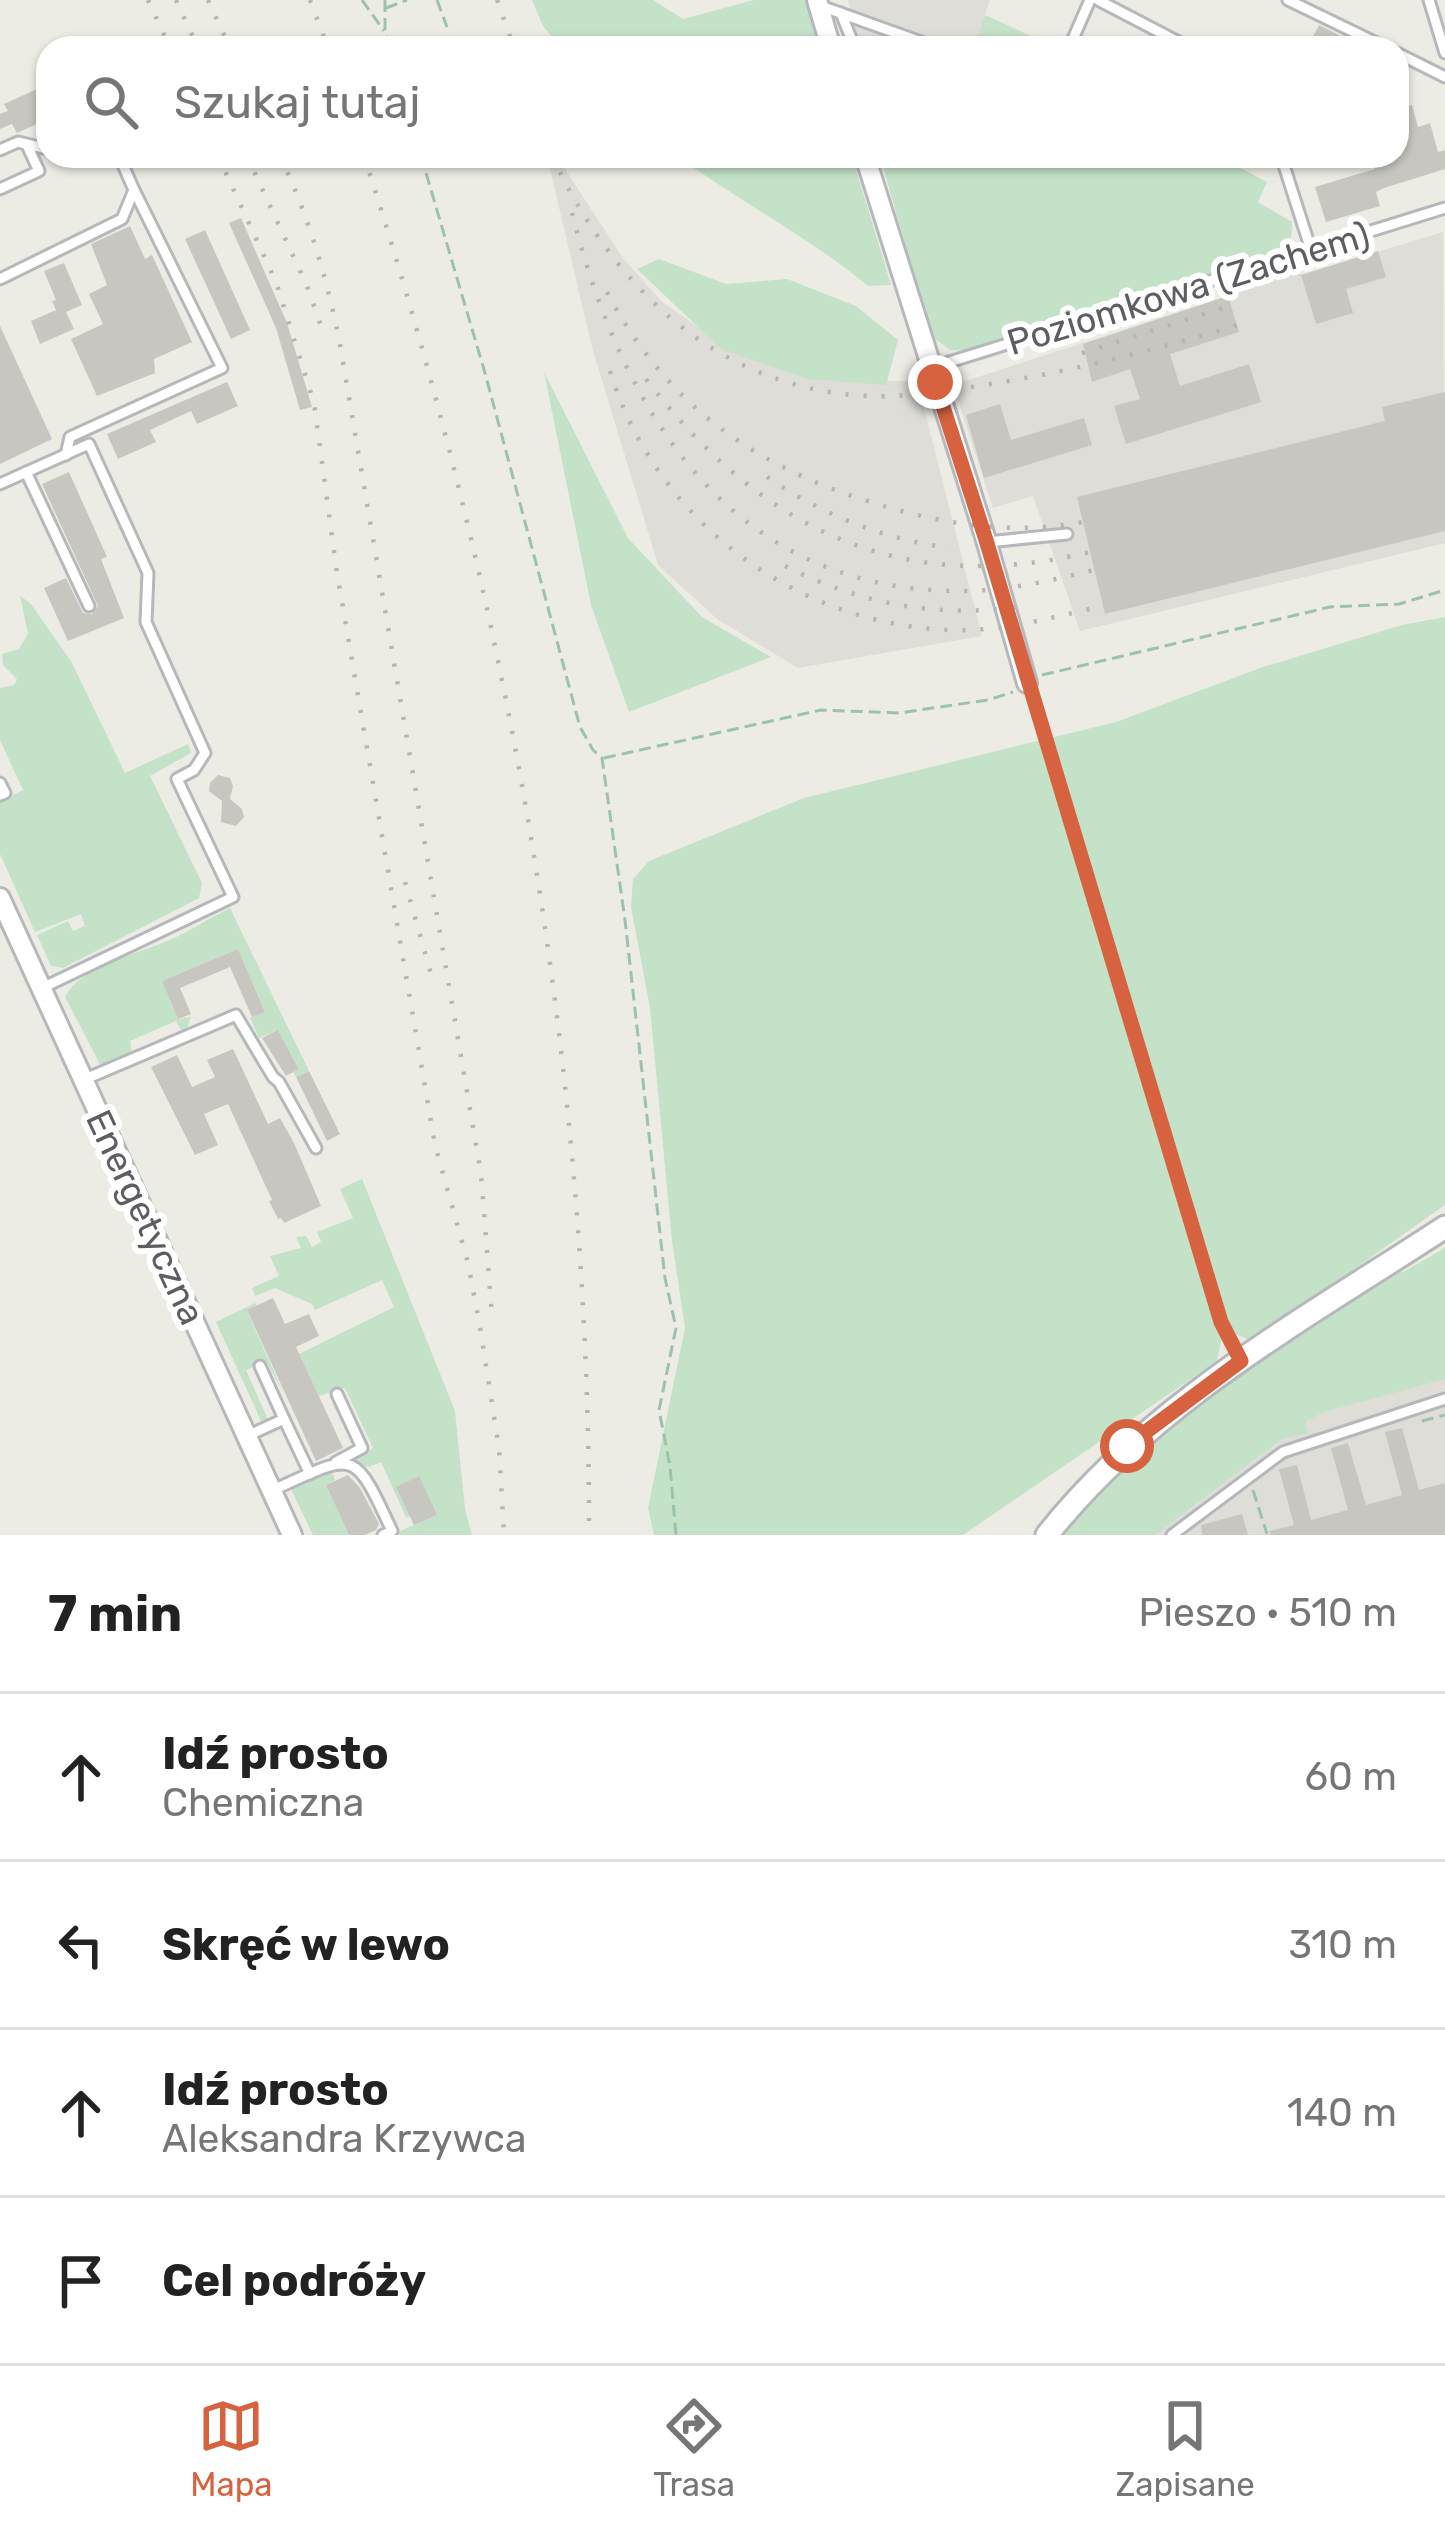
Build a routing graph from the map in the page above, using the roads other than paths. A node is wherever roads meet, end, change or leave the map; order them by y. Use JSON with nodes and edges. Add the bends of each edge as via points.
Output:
{"nodes":[{"id":1,"x":1094,"y":0,"type":"edge"},
{"id":2,"x":1288,"y":0,"type":"edge"},
{"id":3,"x":1429,"y":0,"type":"edge"},
{"id":4,"x":817,"y":2,"type":"edge"},
{"id":5,"x":842,"y":13,"type":"junction"},
{"id":6,"x":827,"y":36,"type":"edge"},
{"id":7,"x":851,"y":36,"type":"edge"},
{"id":8,"x":905,"y":36,"type":"edge"},
{"id":9,"x":1076,"y":36,"type":"edge"},
{"id":10,"x":1166,"y":36,"type":"edge"},
{"id":11,"x":1362,"y":36,"type":"edge"},
{"id":12,"x":1445,"y":53,"type":"edge"},
{"id":13,"x":1409,"y":59,"type":"edge"},
{"id":14,"x":1445,"y":77,"type":"edge"},
{"id":15,"x":27,"y":145,"type":"junction"},
{"id":16,"x":36,"y":147,"type":"edge"},
{"id":17,"x":0,"y":150,"type":"edge"},
{"id":18,"x":36,"y":164,"type":"edge"},
{"id":19,"x":38,"y":168,"type":"edge"},
{"id":20,"x":124,"y":168,"type":"edge"},
{"id":21,"x":869,"y":168,"type":"edge"},
{"id":22,"x":1286,"y":168,"type":"edge"},
{"id":23,"x":0,"y":189,"type":"edge"},
{"id":24,"x":134,"y":190,"type":"junction"},
{"id":25,"x":1444,"y":212,"type":"edge"},
{"id":26,"x":1311,"y":250,"type":"junction"},
{"id":27,"x":0,"y":279,"type":"edge"},
{"id":28,"x":931,"y":368,"type":"junction"},
{"id":29,"x":65,"y":455,"type":"junction"},
{"id":30,"x":26,"y":472,"type":"junction"},
{"id":31,"x":0,"y":484,"type":"edge"},
{"id":32,"x":1067,"y":534,"type":"dead end"},
{"id":33,"x":987,"y":542,"type":"junction"},
{"id":34,"x":89,"y":606,"type":"dead end"},
{"id":35,"x":1027,"y":683,"type":"road end"},
{"id":36,"x":0,"y":783,"type":"edge"},
{"id":37,"x":0,"y":795,"type":"edge"},
{"id":38,"x":0,"y":898,"type":"edge"},
{"id":39,"x":42,"y":988,"type":"junction"},
{"id":40,"x":83,"y":1080,"type":"junction"},
{"id":41,"x":316,"y":1148,"type":"dead end"},
{"id":42,"x":1445,"y":1226,"type":"edge"},
{"id":43,"x":260,"y":1366,"type":"dead end"},
{"id":44,"x":337,"y":1394,"type":"dead end"},
{"id":45,"x":1445,"y":1400,"type":"edge"},
{"id":46,"x":284,"y":1419,"type":"junction"},
{"id":47,"x":247,"y":1436,"type":"junction"},
{"id":48,"x":336,"y":1462,"type":"junction"},
{"id":49,"x":310,"y":1474,"type":"junction"},
{"id":50,"x":272,"y":1491,"type":"junction"},
{"id":51,"x":292,"y":1535,"type":"edge"},
{"id":52,"x":383,"y":1535,"type":"edge"},
{"id":53,"x":1047,"y":1535,"type":"edge"},
{"id":54,"x":1172,"y":1535,"type":"edge"}],
"edges":[{"from":1,"to":9,"type":"lane"},
{"from":1,"to":10,"type":"lane"},
{"from":2,"to":11,"type":"lane"},
{"from":3,"to":12,"type":"lane"},
{"from":4,"to":5,"type":"lane"},
{"from":4,"to":6,"type":"street"},
{"from":5,"to":7,"type":"lane"},
{"from":5,"to":8,"type":"lane"},
{"from":13,"to":14,"type":"lane"},
{"from":15,"to":16,"type":"lane"},
{"from":15,"to":17,"type":"lane"},
{"from":15,"to":18,"type":"lane"},
{"from":19,"to":23,"type":"lane"},
{"from":20,"to":24,"type":"lane"},
{"from":21,"to":28,"type":"street"},
{"from":22,"to":26,"type":"lane"},
{"from":24,"to":27,"type":"lane","via":[[122,219]]},
{"from":24,"to":29,"type":"lane","via":[[222,368],[70,437]]},
{"from":25,"to":26,"type":"lane","name":"Poziomkowa (Zachem)"},
{"from":26,"to":28,"type":"lane","name":"Poziomkowa (Zachem)"},
{"from":28,"to":33,"type":"street"},
{"from":29,"to":30,"type":"lane"},
{"from":29,"to":39,"type":"lane","via":[[89,444],[148,573],[146,622],[205,753],[177,779],[233,897]]},
{"from":30,"to":31,"type":"lane"},
{"from":30,"to":34,"type":"lane"},
{"from":32,"to":33,"type":"lane"},
{"from":33,"to":35,"type":"street"},
{"from":36,"to":37,"type":"lane"},
{"from":38,"to":39,"type":"street","name":"Energetyczna"},
{"from":39,"to":40,"type":"street","name":"Energetyczna"},
{"from":40,"to":41,"type":"lane","via":[[236,1015]]},
{"from":40,"to":47,"type":"street","name":"Energetyczna"},
{"from":42,"to":53,"type":"street","via":[[1127,1446]]},
{"from":43,"to":46,"type":"lane"},
{"from":44,"to":48,"type":"lane","via":[[362,1448]]},
{"from":45,"to":54,"type":"lane","via":[[1283,1451]]},
{"from":46,"to":47,"type":"lane"},
{"from":46,"to":49,"type":"lane"},
{"from":47,"to":50,"type":"street","name":"Energetyczna"},
{"from":48,"to":49,"type":"lane"},
{"from":48,"to":52,"type":"lane","via":[[365,1473],[392,1531]]},
{"from":49,"to":50,"type":"lane"},
{"from":50,"to":51,"type":"street","name":"Energetyczna"}]}
